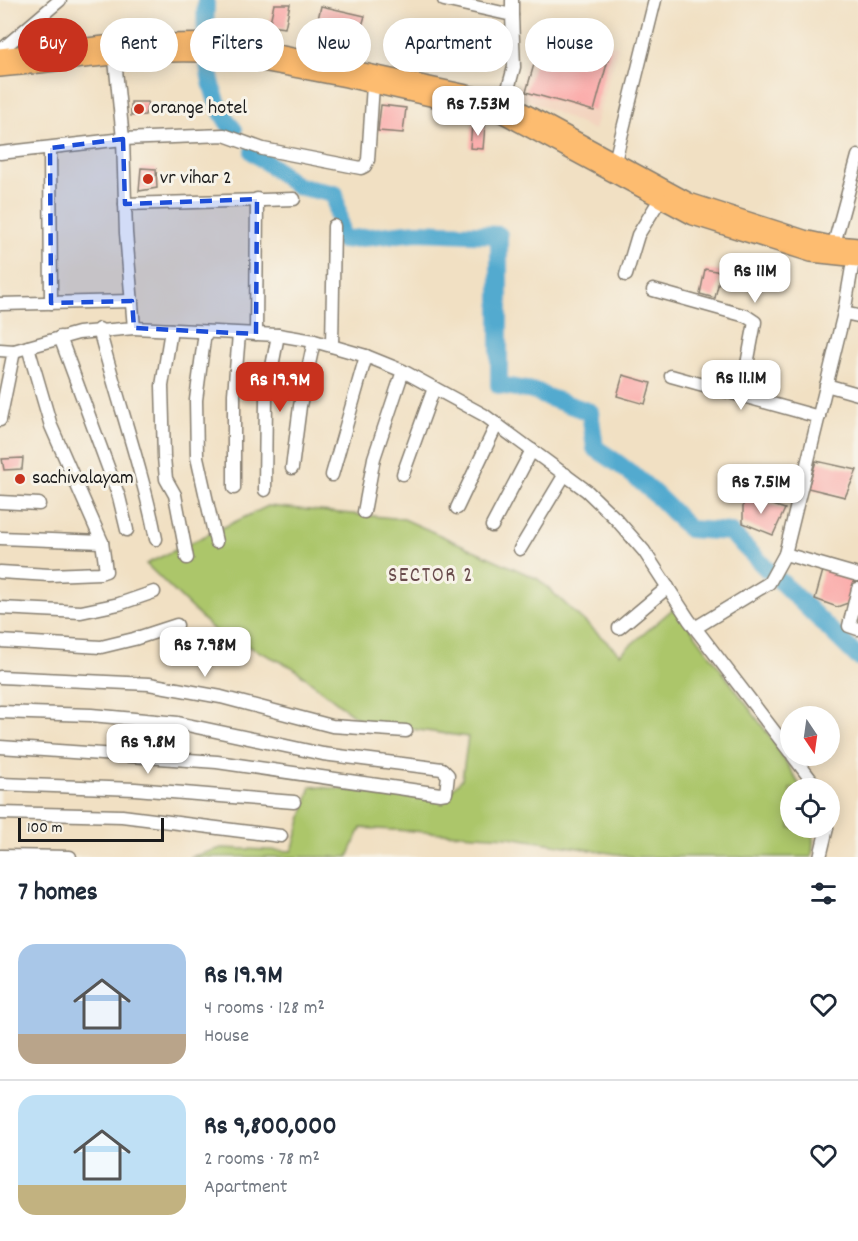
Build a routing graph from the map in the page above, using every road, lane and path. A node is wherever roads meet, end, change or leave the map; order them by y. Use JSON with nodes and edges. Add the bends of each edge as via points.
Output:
{"nodes":[{"id":1,"x":60,"y":0,"type":"edge"},
{"id":2,"x":444,"y":0,"type":"edge"},
{"id":3,"x":512,"y":0,"type":"edge"},
{"id":4,"x":655,"y":0,"type":"edge"},
{"id":5,"x":512,"y":15,"type":"junction"},
{"id":6,"x":39,"y":18,"type":"edge"},
{"id":7,"x":18,"y":36,"type":"edge"},
{"id":8,"x":18,"y":46,"type":"edge"},
{"id":9,"x":100,"y":51,"type":"edge"},
{"id":10,"x":0,"y":53,"type":"edge"},
{"id":11,"x":284,"y":61,"type":"edge"},
{"id":12,"x":11,"y":63,"type":"edge"},
{"id":13,"x":284,"y":63,"type":"edge"},
{"id":14,"x":116,"y":72,"type":"edge"},
{"id":15,"x":373,"y":85,"type":"junction"},
{"id":16,"x":503,"y":107,"type":"junction"},
{"id":17,"x":123,"y":139,"type":"junction"},
{"id":18,"x":50,"y":148,"type":"junction"},
{"id":19,"x":0,"y":153,"type":"edge"},
{"id":20,"x":858,"y":156,"type":"edge"},
{"id":21,"x":615,"y":161,"type":"junction"},
{"id":22,"x":257,"y":199,"type":"junction"},
{"id":23,"x":294,"y":199,"type":"dead end"},
{"id":24,"x":659,"y":201,"type":"junction"},
{"id":25,"x":125,"y":204,"type":"junction"},
{"id":26,"x":334,"y":226,"type":"dead end"},
{"id":27,"x":834,"y":244,"type":"junction"},
{"id":28,"x":856,"y":252,"type":"edge"},
{"id":29,"x":626,"y":275,"type":"dead end"},
{"id":30,"x":653,"y":290,"type":"dead end"},
{"id":31,"x":132,"y":301,"type":"junction"},
{"id":32,"x":51,"y":303,"type":"junction"},
{"id":33,"x":0,"y":304,"type":"edge"},
{"id":34,"x":844,"y":313,"type":"junction"},
{"id":35,"x":858,"y":316,"type":"edge"},
{"id":36,"x":134,"y":328,"type":"junction"},
{"id":37,"x":99,"y":329,"type":"junction"},
{"id":38,"x":171,"y":330,"type":"junction"},
{"id":39,"x":205,"y":332,"type":"junction"},
{"id":40,"x":239,"y":334,"type":"junction"},
{"id":41,"x":256,"y":334,"type":"junction"},
{"id":42,"x":278,"y":335,"type":"junction"},
{"id":43,"x":60,"y":337,"type":"junction"},
{"id":44,"x":314,"y":341,"type":"junction"},
{"id":45,"x":332,"y":346,"type":"junction"},
{"id":46,"x":28,"y":347,"type":"junction"},
{"id":47,"x":0,"y":350,"type":"edge"},
{"id":48,"x":14,"y":351,"type":"junction"},
{"id":49,"x":366,"y":356,"type":"junction"},
{"id":50,"x":404,"y":371,"type":"junction"},
{"id":51,"x":671,"y":376,"type":"dead end"},
{"id":52,"x":826,"y":385,"type":"junction"},
{"id":53,"x":434,"y":388,"type":"junction"},
{"id":54,"x":858,"y":394,"type":"edge"},
{"id":55,"x":741,"y":396,"type":"junction"},
{"id":56,"x":819,"y":417,"type":"junction"},
{"id":57,"x":0,"y":420,"type":"edge"},
{"id":58,"x":497,"y":424,"type":"junction"},
{"id":59,"x":532,"y":450,"type":"junction"},
{"id":60,"x":292,"y":468,"type":"dead end"},
{"id":61,"x":403,"y":474,"type":"dead end"},
{"id":62,"x":565,"y":474,"type":"junction"},
{"id":63,"x":333,"y":475,"type":"dead end"},
{"id":64,"x":234,"y":488,"type":"dead end"},
{"id":65,"x":264,"y":490,"type":"dead end"},
{"id":66,"x":0,"y":502,"type":"edge"},
{"id":67,"x":39,"y":504,"type":"dead end"},
{"id":68,"x":457,"y":508,"type":"dead end"},
{"id":69,"x":364,"y":512,"type":"dead end"},
{"id":70,"x":492,"y":526,"type":"dead end"},
{"id":71,"x":127,"y":530,"type":"dead end"},
{"id":72,"x":0,"y":538,"type":"edge"},
{"id":73,"x":156,"y":539,"type":"dead end"},
{"id":74,"x":102,"y":542,"type":"junction"},
{"id":75,"x":216,"y":542,"type":"dead end"},
{"id":76,"x":520,"y":549,"type":"dead end"},
{"id":77,"x":785,"y":554,"type":"junction"},
{"id":78,"x":187,"y":558,"type":"dead end"},
{"id":79,"x":0,"y":572,"type":"edge"},
{"id":80,"x":858,"y":575,"type":"edge"},
{"id":81,"x":668,"y":586,"type":"junction"},
{"id":82,"x":858,"y":589,"type":"edge"},
{"id":83,"x":154,"y":592,"type":"dead end"},
{"id":84,"x":0,"y":608,"type":"edge"},
{"id":85,"x":177,"y":625,"type":"dead end"},
{"id":86,"x":619,"y":628,"type":"dead end"},
{"id":87,"x":695,"y":628,"type":"junction"},
{"id":88,"x":858,"y":629,"type":"edge"},
{"id":89,"x":0,"y":642,"type":"edge"},
{"id":90,"x":0,"y":677,"type":"edge"},
{"id":91,"x":0,"y":712,"type":"edge"},
{"id":92,"x":405,"y":731,"type":"dead end"},
{"id":93,"x":780,"y":739,"type":"edge"},
{"id":94,"x":0,"y":747,"type":"edge"},
{"id":95,"x":0,"y":784,"type":"edge"},
{"id":96,"x":294,"y":802,"type":"dead end"},
{"id":97,"x":0,"y":813,"type":"edge"},
{"id":98,"x":281,"y":836,"type":"dead end"},
{"id":99,"x":825,"y":838,"type":"edge"},
{"id":100,"x":0,"y":856,"type":"edge"},
{"id":101,"x":28,"y":856,"type":"edge"},
{"id":102,"x":70,"y":857,"type":"edge"},
{"id":103,"x":820,"y":857,"type":"edge"}],
"edges":[{"from":1,"to":6,"type":"street"},
{"from":2,"to":5,"type":"street"},
{"from":3,"to":5,"type":"street"},
{"from":4,"to":21,"type":"street"},
{"from":5,"to":16,"type":"street","via":[[513,67]]},
{"from":7,"to":10,"type":"street"},
{"from":8,"to":12,"type":"street"},
{"from":9,"to":12,"type":"main road"},
{"from":10,"to":12,"type":"main road"},
{"from":11,"to":16,"type":"main road"},
{"from":13,"to":15,"type":"main road"},
{"from":14,"to":17,"type":"street"},
{"from":15,"to":16,"type":"main road"},
{"from":15,"to":17,"type":"street","via":[[368,160],[361,168],[263,150],[224,135]]},
{"from":16,"to":21,"type":"main road"},
{"from":16,"to":24,"type":"main road"},
{"from":17,"to":18,"type":"street"},
{"from":17,"to":25,"type":"street"},
{"from":18,"to":19,"type":"street"},
{"from":18,"to":32,"type":"street"},
{"from":20,"to":27,"type":"street"},
{"from":21,"to":27,"type":"main road","via":[[707,208]]},
{"from":22,"to":23,"type":"street"},
{"from":22,"to":25,"type":"street"},
{"from":22,"to":41,"type":"street"},
{"from":24,"to":28,"type":"main road","via":[[693,217],[787,248],[832,258]]},
{"from":24,"to":29,"type":"street","via":[[638,235]]},
{"from":25,"to":31,"type":"street"},
{"from":26,"to":45,"type":"street"},
{"from":27,"to":28,"type":"main road"},
{"from":28,"to":34,"type":"street"},
{"from":30,"to":55,"type":"street","via":[[746,316],[754,322]]},
{"from":31,"to":32,"type":"street"},
{"from":31,"to":36,"type":"street"},
{"from":32,"to":33,"type":"street"},
{"from":34,"to":35,"type":"street"},
{"from":34,"to":52,"type":"street"},
{"from":36,"to":37,"type":"street"},
{"from":36,"to":38,"type":"street"},
{"from":37,"to":43,"type":"street"},
{"from":37,"to":73,"type":"street","via":[[144,483]]},
{"from":38,"to":39,"type":"street"},
{"from":38,"to":78,"type":"street","via":[[162,386],[164,457]]},
{"from":39,"to":40,"type":"street"},
{"from":39,"to":75,"type":"street","via":[[196,400],[197,457]]},
{"from":40,"to":41,"type":"street"},
{"from":40,"to":64,"type":"street","via":[[234,394]]},
{"from":41,"to":42,"type":"street"},
{"from":42,"to":44,"type":"street"},
{"from":42,"to":65,"type":"street","via":[[266,398]]},
{"from":43,"to":46,"type":"street"},
{"from":43,"to":71,"type":"street"},
{"from":44,"to":45,"type":"street"},
{"from":44,"to":60,"type":"street"},
{"from":45,"to":49,"type":"street"},
{"from":46,"to":48,"type":"street"},
{"from":46,"to":74,"type":"street","via":[[51,426]]},
{"from":47,"to":48,"type":"street"},
{"from":48,"to":57,"type":"street"},
{"from":49,"to":50,"type":"street"},
{"from":49,"to":63,"type":"street"},
{"from":50,"to":53,"type":"street"},
{"from":50,"to":69,"type":"street","via":[[371,468]]},
{"from":51,"to":55,"type":"street"},
{"from":52,"to":54,"type":"street"},
{"from":52,"to":56,"type":"street"},
{"from":53,"to":58,"type":"street"},
{"from":53,"to":61,"type":"street"},
{"from":55,"to":56,"type":"street"},
{"from":56,"to":77,"type":"street"},
{"from":58,"to":59,"type":"street"},
{"from":58,"to":68,"type":"street"},
{"from":59,"to":62,"type":"street"},
{"from":59,"to":70,"type":"street"},
{"from":62,"to":76,"type":"street"},
{"from":62,"to":81,"type":"street","via":[[623,527]]},
{"from":66,"to":67,"type":"street"},
{"from":72,"to":74,"type":"street"},
{"from":74,"to":79,"type":"street","via":[[108,566],[104,573]]},
{"from":77,"to":80,"type":"street"},
{"from":77,"to":87,"type":"street","via":[[770,583]]},
{"from":81,"to":86,"type":"street"},
{"from":81,"to":87,"type":"street"},
{"from":82,"to":88,"type":"street","via":[[849,626]]},
{"from":83,"to":84,"type":"street","via":[[81,612]]},
{"from":85,"to":89,"type":"street","via":[[101,646]]},
{"from":87,"to":93,"type":"street"},
{"from":90,"to":92,"type":"street","via":[[148,684],[221,697],[332,726]]},
{"from":91,"to":94,"type":"street","via":[[178,723],[323,754],[442,769],[448,775],[446,793],[440,794],[217,762]]},
{"from":95,"to":96,"type":"street","via":[[135,789]]},
{"from":97,"to":98,"type":"street","via":[[122,816]]},
{"from":99,"to":103,"type":"street"},
{"from":100,"to":101,"type":"street"},
{"from":101,"to":102,"type":"street"}]}
